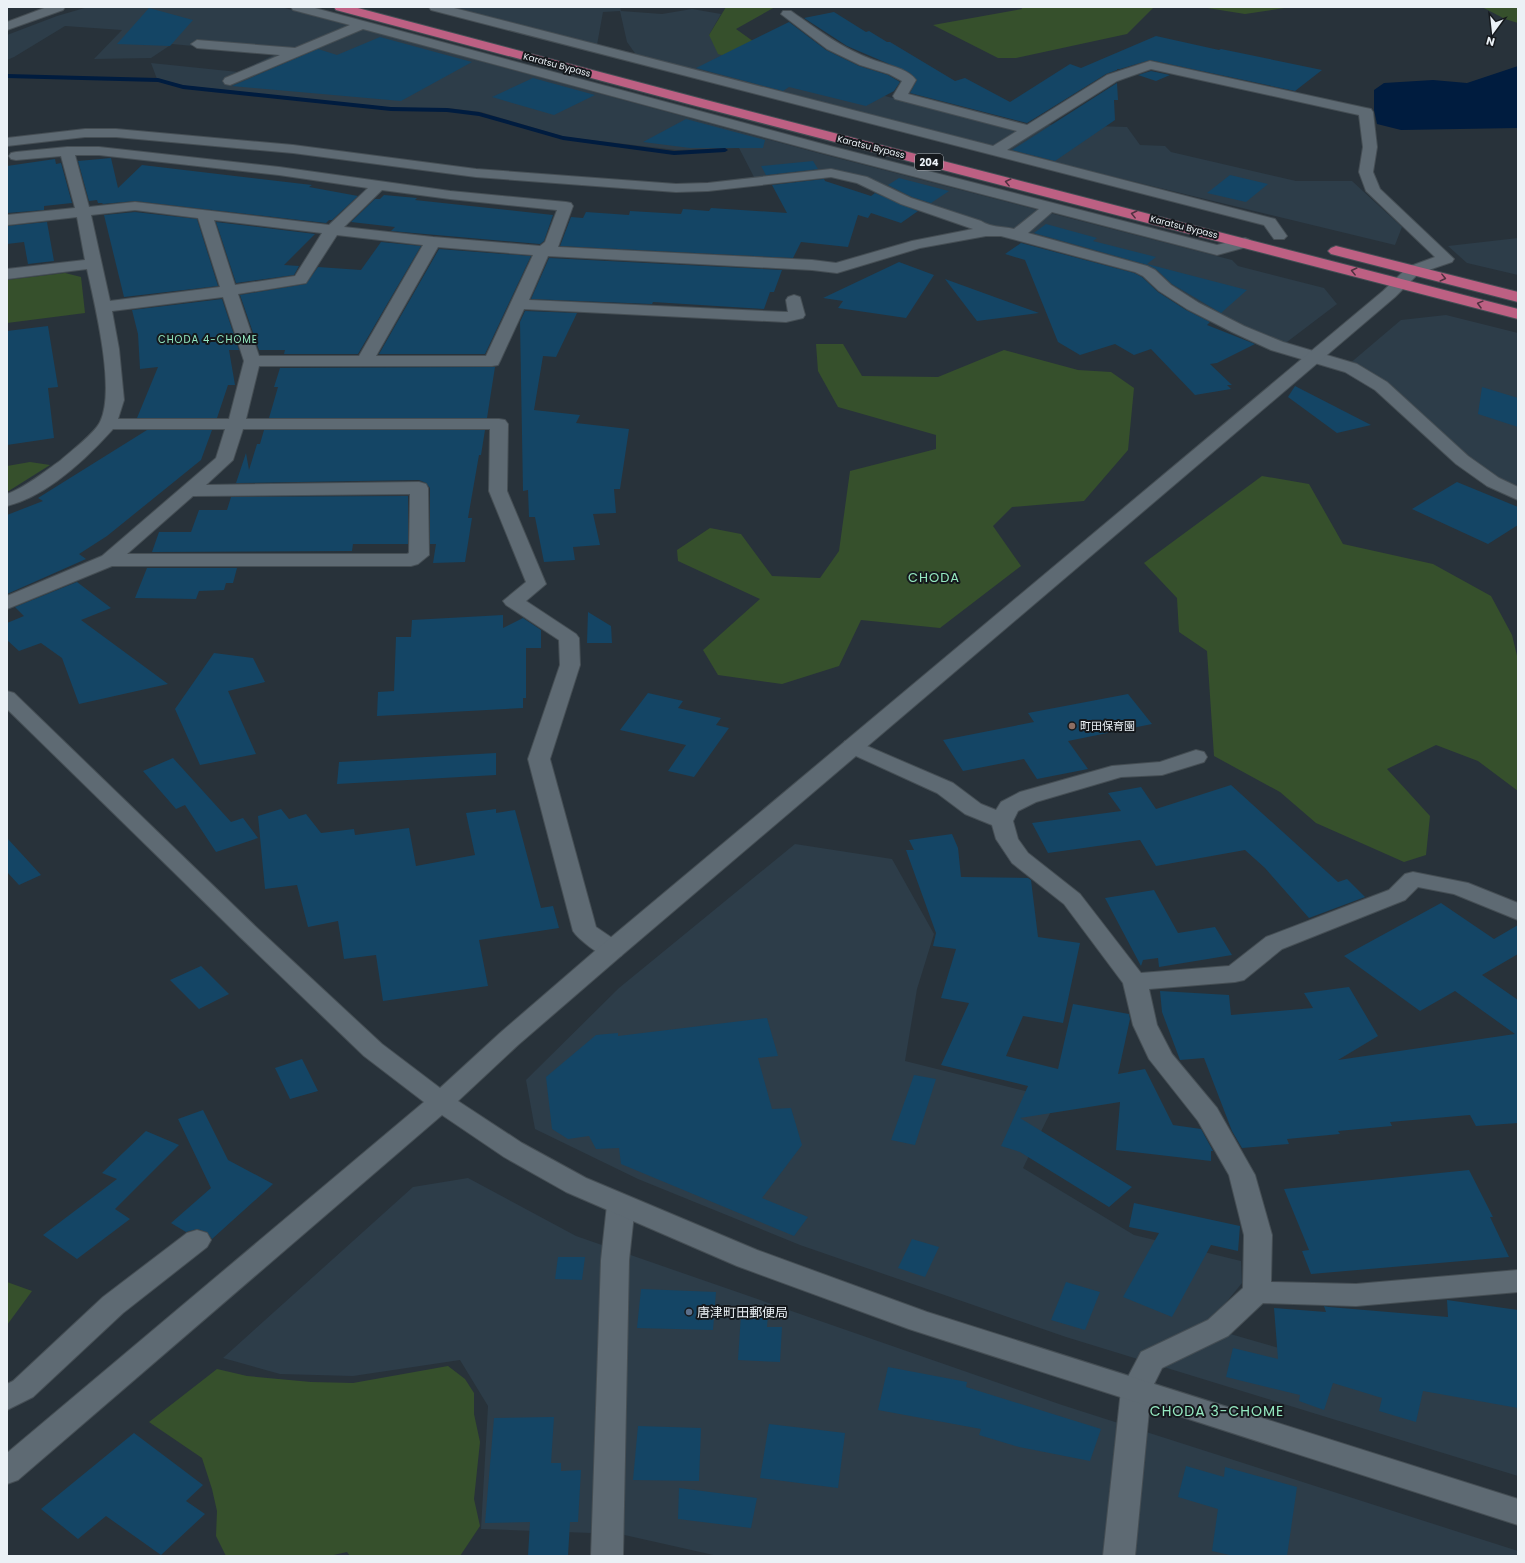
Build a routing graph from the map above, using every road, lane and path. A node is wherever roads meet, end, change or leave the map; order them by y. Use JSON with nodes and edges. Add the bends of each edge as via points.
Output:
{"nodes":[{"id":1,"x":59,"y":7,"type":"edge"},
{"id":2,"x":297,"y":7,"type":"edge"},
{"id":3,"x":340,"y":7,"type":"edge"},
{"id":4,"x":388,"y":7,"type":"edge"},
{"id":5,"x":434,"y":7,"type":"edge"},
{"id":6,"x":786,"y":14,"type":"dead end"},
{"id":7,"x":361,"y":25,"type":"junction"},
{"id":8,"x":7,"y":26,"type":"edge"},
{"id":9,"x":510,"y":26,"type":"junction"},
{"id":10,"x":492,"y":35,"type":"junction"},
{"id":11,"x":474,"y":43,"type":"junction"},
{"id":12,"x":197,"y":44,"type":"dead end"},
{"id":13,"x":457,"y":51,"type":"junction"},
{"id":14,"x":297,"y":52,"type":"junction"},
{"id":15,"x":230,"y":81,"type":"dead end"},
{"id":16,"x":735,"y":85,"type":"junction"},
{"id":17,"x":718,"y":94,"type":"junction"},
{"id":18,"x":701,"y":103,"type":"junction"},
{"id":19,"x":684,"y":111,"type":"junction"},
{"id":20,"x":1028,"y":130,"type":"junction"},
{"id":21,"x":7,"y":142,"type":"edge"},
{"id":22,"x":825,"y":149,"type":"junction"},
{"id":23,"x":67,"y":151,"type":"junction"},
{"id":24,"x":994,"y":152,"type":"junction"},
{"id":25,"x":7,"y":157,"type":"edge"},
{"id":26,"x":1033,"y":162,"type":"junction"},
{"id":27,"x":1019,"y":170,"type":"junction"},
{"id":28,"x":830,"y":173,"type":"junction"},
{"id":29,"x":378,"y":186,"type":"junction"},
{"id":30,"x":1046,"y":202,"type":"junction"},
{"id":31,"x":83,"y":211,"type":"junction"},
{"id":32,"x":204,"y":213,"type":"junction"},
{"id":33,"x":7,"y":220,"type":"edge"},
{"id":34,"x":332,"y":230,"type":"junction"},
{"id":35,"x":986,"y":231,"type":"junction"},
{"id":36,"x":1016,"y":235,"type":"junction"},
{"id":37,"x":1279,"y":236,"type":"junction"},
{"id":38,"x":1294,"y":240,"type":"dead end"},
{"id":39,"x":433,"y":242,"type":"junction"},
{"id":40,"x":1324,"y":248,"type":"dead end"},
{"id":41,"x":544,"y":251,"type":"junction"},
{"id":42,"x":94,"y":264,"type":"junction"},
{"id":43,"x":7,"y":274,"type":"edge"},
{"id":44,"x":1407,"y":277,"type":"junction"},
{"id":45,"x":229,"y":291,"type":"junction"},
{"id":46,"x":1501,"y":292,"type":"junction"},
{"id":47,"x":1518,"y":292,"type":"edge"},
{"id":48,"x":1518,"y":296,"type":"edge"},
{"id":49,"x":794,"y":300,"type":"dead end"},
{"id":50,"x":519,"y":304,"type":"junction"},
{"id":51,"x":103,"y":307,"type":"junction"},
{"id":52,"x":1518,"y":314,"type":"edge"},
{"id":53,"x":1313,"y":357,"type":"junction"},
{"id":54,"x":365,"y":360,"type":"junction"},
{"id":55,"x":252,"y":361,"type":"junction"},
{"id":56,"x":108,"y":424,"type":"junction"},
{"id":57,"x":236,"y":424,"type":"junction"},
{"id":58,"x":190,"y":491,"type":"junction"},
{"id":59,"x":1518,"y":494,"type":"edge"},
{"id":60,"x":7,"y":500,"type":"edge"},
{"id":61,"x":109,"y":560,"type":"junction"},
{"id":62,"x":7,"y":602,"type":"edge"},
{"id":63,"x":7,"y":697,"type":"edge"},
{"id":64,"x":853,"y":746,"type":"junction"},
{"id":65,"x":1196,"y":757,"type":"dead end"},
{"id":66,"x":1002,"y":822,"type":"junction"},
{"id":67,"x":1518,"y":912,"type":"edge"},
{"id":68,"x":612,"y":950,"type":"junction"},
{"id":69,"x":1136,"y":982,"type":"junction"},
{"id":70,"x":440,"y":1102,"type":"junction"},
{"id":71,"x":621,"y":1205,"type":"junction"},
{"id":72,"x":197,"y":1240,"type":"dead end"},
{"id":73,"x":1518,"y":1281,"type":"edge"},
{"id":74,"x":1257,"y":1292,"type":"junction"},
{"id":75,"x":1136,"y":1390,"type":"junction"},
{"id":76,"x":7,"y":1398,"type":"edge"},
{"id":77,"x":7,"y":1471,"type":"edge"},
{"id":78,"x":1518,"y":1512,"type":"edge"},
{"id":79,"x":607,"y":1556,"type":"edge"},
{"id":80,"x":1119,"y":1556,"type":"edge"}],
"edges":[{"from":1,"to":8,"type":"street"},
{"from":2,"to":7,"type":"street"},
{"from":3,"to":11,"type":"highway","name":"Karatsu Bypass","number":"204"},
{"from":4,"to":10,"type":"highway","name":"Karatsu Bypass","number":"204"},
{"from":5,"to":9,"type":"street"},
{"from":6,"to":20,"type":"street","via":[[832,46],[865,62],[894,71],[909,80],[900,96]]},
{"from":7,"to":13,"type":"street"},
{"from":7,"to":14,"type":"street"},
{"from":9,"to":10,"type":"street"},
{"from":9,"to":16,"type":"street"},
{"from":10,"to":17,"type":"highway","name":"Karatsu Bypass","number":"204"},
{"from":11,"to":13,"type":"street"},
{"from":11,"to":18,"type":"highway","name":"Karatsu Bypass","number":"204"},
{"from":12,"to":14,"type":"street"},
{"from":13,"to":19,"type":"street"},
{"from":14,"to":15,"type":"street"},
{"from":16,"to":17,"type":"street"},
{"from":16,"to":24,"type":"street"},
{"from":17,"to":27,"type":"highway","name":"Karatsu Bypass","number":"204"},
{"from":18,"to":19,"type":"street"},
{"from":30,"to":18,"type":"highway","name":"Karatsu Bypass","number":"204","one_way":true},
{"from":19,"to":22,"type":"street"},
{"from":20,"to":24,"type":"street"},
{"from":20,"to":44,"type":"street","via":[[1112,78],[1150,66],[1366,112],[1370,147],[1366,172],[1373,192],[1446,259]]},
{"from":21,"to":28,"type":"street","via":[[85,133],[116,133],[293,149],[476,173],[676,188],[708,187]]},
{"from":22,"to":28,"type":"street"},
{"from":22,"to":30,"type":"street"},
{"from":23,"to":25,"type":"street"},
{"from":23,"to":29,"type":"street","via":[[99,151],[279,171]]},
{"from":23,"to":31,"type":"street"},
{"from":24,"to":26,"type":"street"},
{"from":26,"to":27,"type":"street"},
{"from":26,"to":37,"type":"street","via":[[1270,222]]},
{"from":27,"to":37,"type":"highway","name":"Karatsu Bypass","number":"204"},
{"from":28,"to":35,"type":"street","via":[[862,180],[906,201],[976,224]]},
{"from":29,"to":34,"type":"street"},
{"from":29,"to":41,"type":"street","via":[[566,206],[552,244]]},
{"from":30,"to":36,"type":"street","via":[[1045,212]]},
{"from":44,"to":30,"type":"highway","name":"Karatsu Bypass","number":"204","one_way":true},
{"from":31,"to":32,"type":"street","via":[[136,206]]},
{"from":31,"to":33,"type":"street"},
{"from":31,"to":42,"type":"street"},
{"from":32,"to":34,"type":"street"},
{"from":32,"to":45,"type":"street"},
{"from":34,"to":39,"type":"street"},
{"from":34,"to":45,"type":"street","via":[[300,280]]},
{"from":35,"to":36,"type":"street","via":[[1002,231]]},
{"from":35,"to":41,"type":"street","via":[[917,244],[837,268]]},
{"from":36,"to":53,"type":"street","via":[[1141,269],[1165,288],[1200,309],[1277,346]]},
{"from":37,"to":38,"type":"highway","name":"Karatsu Bypass","number":"204"},
{"from":39,"to":41,"type":"street"},
{"from":39,"to":54,"type":"street"},
{"from":40,"to":44,"type":"highway","name":"Karatsu Bypass","number":"204"},
{"from":41,"to":50,"type":"street"},
{"from":42,"to":43,"type":"street"},
{"from":42,"to":51,"type":"street"},
{"from":44,"to":46,"type":"highway","name":"Karatsu Bypass","number":"204","one_way":true},
{"from":52,"to":44,"type":"highway","name":"Karatsu Bypass","number":"204","one_way":true},
{"from":44,"to":53,"type":"street"},
{"from":45,"to":51,"type":"street"},
{"from":45,"to":55,"type":"street"},
{"from":46,"to":47,"type":"street"},
{"from":46,"to":48,"type":"highway","name":"Karatsu Bypass","number":"204"},
{"from":49,"to":50,"type":"street","via":[[797,315],[786,317]]},
{"from":50,"to":54,"type":"street","via":[[492,360]]},
{"from":51,"to":56,"type":"street","via":[[111,349],[116,400]]},
{"from":53,"to":59,"type":"street","via":[[1351,368],[1381,386],[1462,460],[1493,482]]},
{"from":53,"to":64,"type":"street"},
{"from":54,"to":55,"type":"street"},
{"from":55,"to":57,"type":"street"},
{"from":56,"to":57,"type":"street"},
{"from":56,"to":60,"type":"street","via":[[83,451],[56,472]]},
{"from":57,"to":58,"type":"street","via":[[224,460]]},
{"from":57,"to":68,"type":"street","via":[[499,424],[498,492],[536,584],[513,601],[569,638],[570,665],[539,759],[585,931]]},
{"from":58,"to":61,"type":"street"},
{"from":58,"to":61,"type":"street","via":[[419,488],[418,555],[411,560]]},
{"from":61,"to":62,"type":"street"},
{"from":63,"to":70,"type":"street","via":[[373,1050]]},
{"from":64,"to":66,"type":"street","via":[[945,788],[973,809]]},
{"from":64,"to":68,"type":"street"},
{"from":65,"to":66,"type":"street","via":[[1162,768],[1120,771],[1028,797],[1009,807]]},
{"from":66,"to":69,"type":"street","via":[[1007,839],[1020,858],[1072,899]]},
{"from":67,"to":69,"type":"street","via":[[1460,888],[1413,879],[1397,895],[1274,943],[1235,974]]},
{"from":68,"to":70,"type":"street"},
{"from":69,"to":74,"type":"street","via":[[1145,1025],[1162,1059],[1208,1115],[1242,1175],[1258,1235]]},
{"from":70,"to":71,"type":"street","via":[[513,1150],[576,1185]]},
{"from":70,"to":77,"type":"street"},
{"from":71,"to":75,"type":"street","via":[[747,1258],[912,1318]]},
{"from":71,"to":79,"type":"street","via":[[615,1260]]},
{"from":72,"to":76,"type":"street","via":[[112,1305],[23,1389]]},
{"from":73,"to":74,"type":"street","via":[[1356,1295]]},
{"from":74,"to":75,"type":"street","via":[[1218,1328],[1151,1360]]},
{"from":75,"to":78,"type":"street"},
{"from":75,"to":80,"type":"street"}]}
